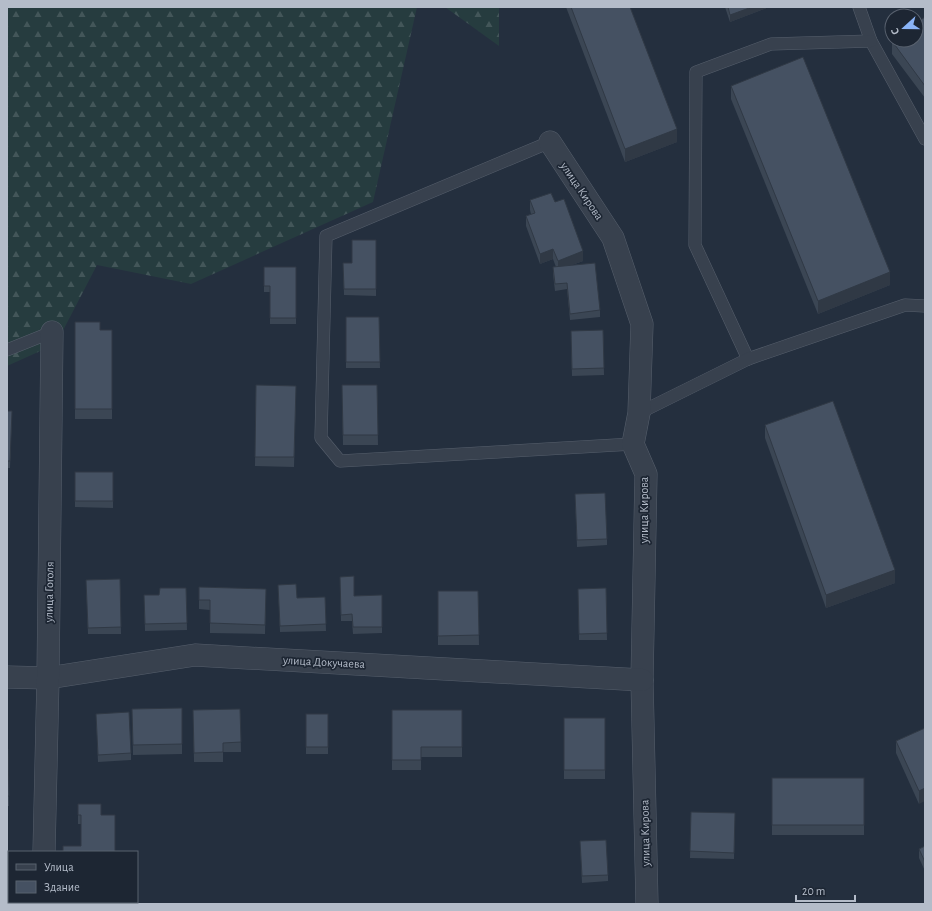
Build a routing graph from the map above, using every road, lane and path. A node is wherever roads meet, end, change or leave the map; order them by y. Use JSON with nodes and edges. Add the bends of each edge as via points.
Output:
{"nodes":[{"id":1,"x":859,"y":7,"type":"edge"},
{"id":2,"x":871,"y":41,"type":"junction"},
{"id":3,"x":925,"y":139,"type":"edge"},
{"id":4,"x":550,"y":142,"type":"joint"},
{"id":5,"x":925,"y":306,"type":"edge"},
{"id":6,"x":52,"y":332,"type":"joint"},
{"id":7,"x":7,"y":350,"type":"edge"},
{"id":8,"x":748,"y":359,"type":"junction"},
{"id":9,"x":639,"y":413,"type":"junction"},
{"id":10,"x":633,"y":444,"type":"junction"},
{"id":11,"x":7,"y":677,"type":"edge"},
{"id":12,"x":48,"y":678,"type":"junction"},
{"id":13,"x":642,"y":680,"type":"junction"},
{"id":14,"x":44,"y":851,"type":"edge"},
{"id":15,"x":647,"y":904,"type":"edge"}],
"edges":[{"from":1,"to":2,"type":"lane"},
{"from":2,"to":3,"type":"lane"},
{"from":2,"to":8,"type":"lane","via":[[771,44],[696,72],[695,245]]},
{"from":4,"to":9,"type":"street","name":"улица Кирова","via":[[614,238],[642,324]]},
{"from":4,"to":10,"type":"lane","via":[[326,236],[321,438],[340,461]]},
{"from":5,"to":8,"type":"lane","via":[[906,305]]},
{"from":6,"to":7,"type":"lane"},
{"from":6,"to":12,"type":"street","name":"улица Гоголя"},
{"from":8,"to":9,"type":"lane"},
{"from":9,"to":10,"type":"street","name":"улица Кирова"},
{"from":10,"to":13,"type":"street","name":"улица Кирова","via":[[646,474]]},
{"from":11,"to":12,"type":"street","name":"улица Докучаева"},
{"from":12,"to":13,"type":"street","name":"улица Докучаева","via":[[195,655]]},
{"from":12,"to":14,"type":"street","name":"улица Гоголя"},
{"from":13,"to":15,"type":"street","name":"улица Кирова"}]}
